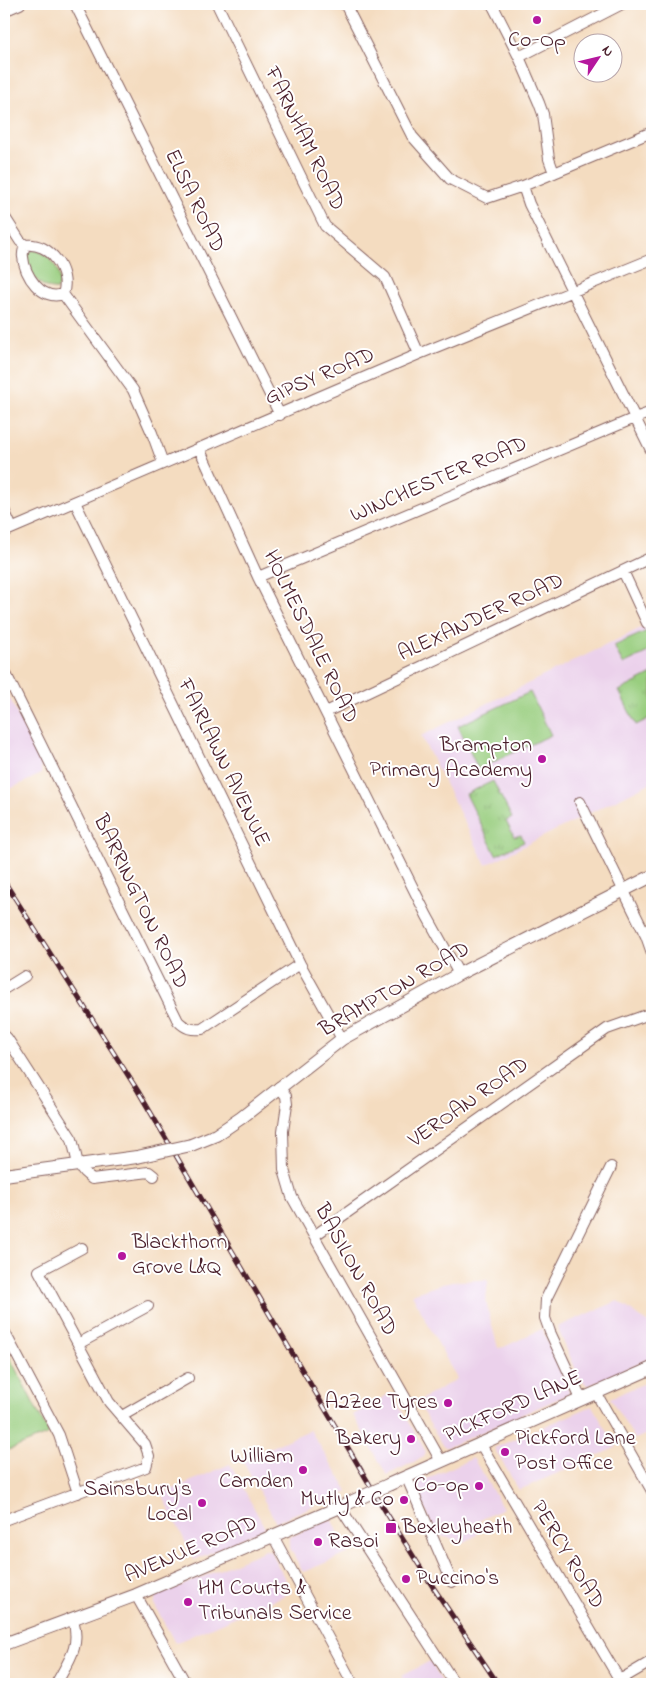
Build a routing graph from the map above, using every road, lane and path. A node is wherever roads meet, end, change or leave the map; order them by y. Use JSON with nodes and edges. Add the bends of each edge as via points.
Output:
{"nodes":[{"id":1,"x":20,"y":4,"type":"edge"},
{"id":2,"x":75,"y":4,"type":"edge"},
{"id":3,"x":217,"y":4,"type":"edge"},
{"id":4,"x":345,"y":4,"type":"edge"},
{"id":5,"x":492,"y":4,"type":"edge"},
{"id":6,"x":622,"y":4,"type":"edge"},
{"id":7,"x":4,"y":11,"type":"edge"},
{"id":8,"x":519,"y":57,"type":"junction"},
{"id":9,"x":652,"y":132,"type":"edge"},
{"id":10,"x":554,"y":173,"type":"junction"},
{"id":11,"x":523,"y":186,"type":"junction"},
{"id":12,"x":4,"y":216,"type":"edge"},
{"id":13,"x":26,"y":245,"type":"junction"},
{"id":14,"x":652,"y":259,"type":"edge"},
{"id":15,"x":572,"y":292,"type":"junction"},
{"id":16,"x":63,"y":294,"type":"junction"},
{"id":17,"x":418,"y":354,"type":"junction"},
{"id":18,"x":652,"y":412,"type":"edge"},
{"id":19,"x":280,"y":415,"type":"junction"},
{"id":20,"x":635,"y":418,"type":"junction"},
{"id":21,"x":199,"y":448,"type":"junction"},
{"id":22,"x":652,"y":452,"type":"edge"},
{"id":23,"x":163,"y":464,"type":"junction"},
{"id":24,"x":75,"y":502,"type":"junction"},
{"id":25,"x":4,"y":510,"type":"edge"},
{"id":26,"x":8,"y":530,"type":"edge"},
{"id":27,"x":652,"y":557,"type":"edge"},
{"id":28,"x":623,"y":571,"type":"junction"},
{"id":29,"x":258,"y":577,"type":"junction"},
{"id":30,"x":647,"y":623,"type":"dead end"},
{"id":31,"x":4,"y":670,"type":"edge"},
{"id":32,"x":326,"y":712,"type":"junction"},
{"id":33,"x":580,"y":802,"type":"dead end"},
{"id":34,"x":652,"y":876,"type":"edge"},
{"id":35,"x":624,"y":890,"type":"junction"},
{"id":36,"x":652,"y":952,"type":"edge"},
{"id":37,"x":300,"y":964,"type":"junction"},
{"id":38,"x":459,"y":974,"type":"junction"},
{"id":39,"x":25,"y":976,"type":"dead end"},
{"id":40,"x":4,"y":989,"type":"edge"},
{"id":41,"x":652,"y":1013,"type":"edge"},
{"id":42,"x":4,"y":1035,"type":"edge"},
{"id":43,"x":342,"y":1039,"type":"junction"},
{"id":44,"x":279,"y":1087,"type":"junction"},
{"id":45,"x":78,"y":1164,"type":"junction"},
{"id":46,"x":611,"y":1168,"type":"dead end"},
{"id":47,"x":4,"y":1175,"type":"edge"},
{"id":48,"x":154,"y":1176,"type":"dead end"},
{"id":49,"x":314,"y":1236,"type":"junction"},
{"id":50,"x":82,"y":1248,"type":"dead end"},
{"id":51,"x":148,"y":1306,"type":"dead end"},
{"id":52,"x":4,"y":1331,"type":"edge"},
{"id":53,"x":78,"y":1344,"type":"junction"},
{"id":54,"x":652,"y":1368,"type":"edge"},
{"id":55,"x":188,"y":1378,"type":"dead end"},
{"id":56,"x":596,"y":1393,"type":"junction"},
{"id":57,"x":581,"y":1399,"type":"junction"},
{"id":58,"x":122,"y":1416,"type":"junction"},
{"id":59,"x":480,"y":1443,"type":"junction"},
{"id":60,"x":441,"y":1461,"type":"junction"},
{"id":61,"x":406,"y":1476,"type":"junction"},
{"id":62,"x":390,"y":1484,"type":"joint"},
{"id":63,"x":652,"y":1491,"type":"edge"},
{"id":64,"x":78,"y":1493,"type":"junction"},
{"id":65,"x":340,"y":1507,"type":"junction"},
{"id":66,"x":4,"y":1520,"type":"edge"},
{"id":67,"x":273,"y":1536,"type":"junction"},
{"id":68,"x":452,"y":1582,"type":"dead end"},
{"id":69,"x":136,"y":1595,"type":"junction"},
{"id":70,"x":73,"y":1619,"type":"junction"},
{"id":71,"x":4,"y":1644,"type":"edge"},
{"id":72,"x":652,"y":1661,"type":"edge"},
{"id":73,"x":618,"y":1683,"type":"edge"},
{"id":74,"x":56,"y":1684,"type":"edge"},
{"id":75,"x":186,"y":1684,"type":"edge"},
{"id":76,"x":354,"y":1684,"type":"edge"},
{"id":77,"x":455,"y":1684,"type":"edge"}],
"edges":[{"from":1,"to":7,"type":"street"},
{"from":2,"to":19,"type":"street","name":"ELSA ROAD"},
{"from":3,"to":17,"type":"street","name":"FARNHAM ROAD","via":[[325,226],[385,277]]},
{"from":4,"to":11,"type":"street","via":[[412,136],[450,179],[487,198]]},
{"from":5,"to":8,"type":"street"},
{"from":6,"to":8,"type":"street"},
{"from":8,"to":10,"type":"street","via":[[540,103],[548,158]]},
{"from":9,"to":10,"type":"street"},
{"from":10,"to":11,"type":"street"},
{"from":11,"to":15,"type":"street","via":[[528,204]]},
{"from":12,"to":13,"type":"street"},
{"from":13,"to":16,"type":"street","via":[[45,249],[58,260],[64,280]]},
{"from":13,"to":16,"type":"street","via":[[22,255],[34,285],[54,295]]},
{"from":14,"to":15,"type":"street","name":"GIPSY ROAD"},
{"from":15,"to":17,"type":"street","name":"GIPSY ROAD"},
{"from":15,"to":20,"type":"street"},
{"from":16,"to":23,"type":"street","via":[[133,390]]},
{"from":17,"to":19,"type":"street","name":"GIPSY ROAD"},
{"from":18,"to":20,"type":"street","name":"WINCHESTER ROAD"},
{"from":19,"to":21,"type":"street","name":"GIPSY ROAD"},
{"from":20,"to":22,"type":"street"},
{"from":20,"to":29,"type":"street","name":"WINCHESTER ROAD"},
{"from":21,"to":23,"type":"street","name":"GIPSY ROAD"},
{"from":21,"to":29,"type":"street","name":"HOLMESDALE ROAD"},
{"from":23,"to":24,"type":"street","name":"GIPSY ROAD"},
{"from":24,"to":26,"type":"street","name":"GIPSY ROAD"},
{"from":24,"to":37,"type":"street","name":"FAIRLAWN AVENUE"},
{"from":25,"to":26,"type":"street"},
{"from":27,"to":28,"type":"street","name":"ALEXANDER ROAD"},
{"from":28,"to":30,"type":"street"},
{"from":28,"to":32,"type":"street","name":"ALEXANDER ROAD"},
{"from":29,"to":32,"type":"street","name":"HOLMESDALE ROAD"},
{"from":31,"to":37,"type":"street","name":"BARRINGTON ROAD","via":[[178,1021],[185,1028],[202,1029]]},
{"from":32,"to":38,"type":"street","name":"HOLMESDALE ROAD"},
{"from":33,"to":35,"type":"street"},
{"from":34,"to":35,"type":"street","name":"BRAMPTON ROAD"},
{"from":35,"to":36,"type":"street"},
{"from":35,"to":38,"type":"street","name":"BRAMPTON ROAD"},
{"from":37,"to":43,"type":"street","name":"FAIRLAWN AVENUE"},
{"from":38,"to":43,"type":"street","name":"BRAMPTON ROAD"},
{"from":39,"to":40,"type":"street"},
{"from":41,"to":49,"type":"street","name":"VEROAN ROAD","via":[[607,1028]]},
{"from":42,"to":45,"type":"street","via":[[72,1139]]},
{"from":43,"to":44,"type":"street","name":"BRAMPTON ROAD"},
{"from":44,"to":45,"type":"street","name":"BRAMPTON ROAD","bridge":true,"via":[[216,1135],[191,1145],[137,1157]]},
{"from":44,"to":49,"type":"street","name":"BASILON ROAD","via":[[286,1096],[287,1104],[283,1131],[284,1170],[292,1196]]},
{"from":45,"to":47,"type":"street","name":"BRAMPTON ROAD"},
{"from":45,"to":48,"type":"street","via":[[92,1179],[149,1172]]},
{"from":46,"to":57,"type":"street","via":[[546,1299],[545,1318]]},
{"from":49,"to":60,"type":"street","name":"BASILON ROAD"},
{"from":50,"to":53,"type":"street","via":[[38,1271]]},
{"from":51,"to":53,"type":"street"},
{"from":52,"to":64,"type":"street","via":[[59,1435]]},
{"from":53,"to":58,"type":"street","via":[[109,1402]]},
{"from":54,"to":56,"type":"street","name":"PICKFORD LANE"},
{"from":55,"to":58,"type":"street"},
{"from":56,"to":57,"type":"street","name":"PICKFORD LANE"},
{"from":56,"to":63,"type":"street"},
{"from":57,"to":59,"type":"street","name":"PICKFORD LANE"},
{"from":58,"to":64,"type":"street","via":[[145,1444],[149,1456],[146,1468]]},
{"from":59,"to":60,"type":"street","name":"PICKFORD LANE"},
{"from":59,"to":73,"type":"street","name":"PERCY ROAD"},
{"from":60,"to":61,"type":"street","name":"PICKFORD LANE"},
{"from":61,"to":62,"type":"street","name":"PICKFORD LANE"},
{"from":61,"to":68,"type":"street"},
{"from":62,"to":65,"type":"street","name":"AVENUE ROAD","bridge":true},
{"from":64,"to":66,"type":"street"},
{"from":65,"to":67,"type":"street","name":"AVENUE ROAD"},
{"from":65,"to":77,"type":"street"},
{"from":67,"to":69,"type":"street","name":"AVENUE ROAD"},
{"from":67,"to":76,"type":"street"},
{"from":69,"to":70,"type":"street","name":"AVENUE ROAD"},
{"from":69,"to":75,"type":"street"},
{"from":70,"to":71,"type":"street","name":"AVENUE ROAD"},
{"from":70,"to":74,"type":"street","via":[[76,1645]]},
{"from":72,"to":73,"type":"street"}]}
